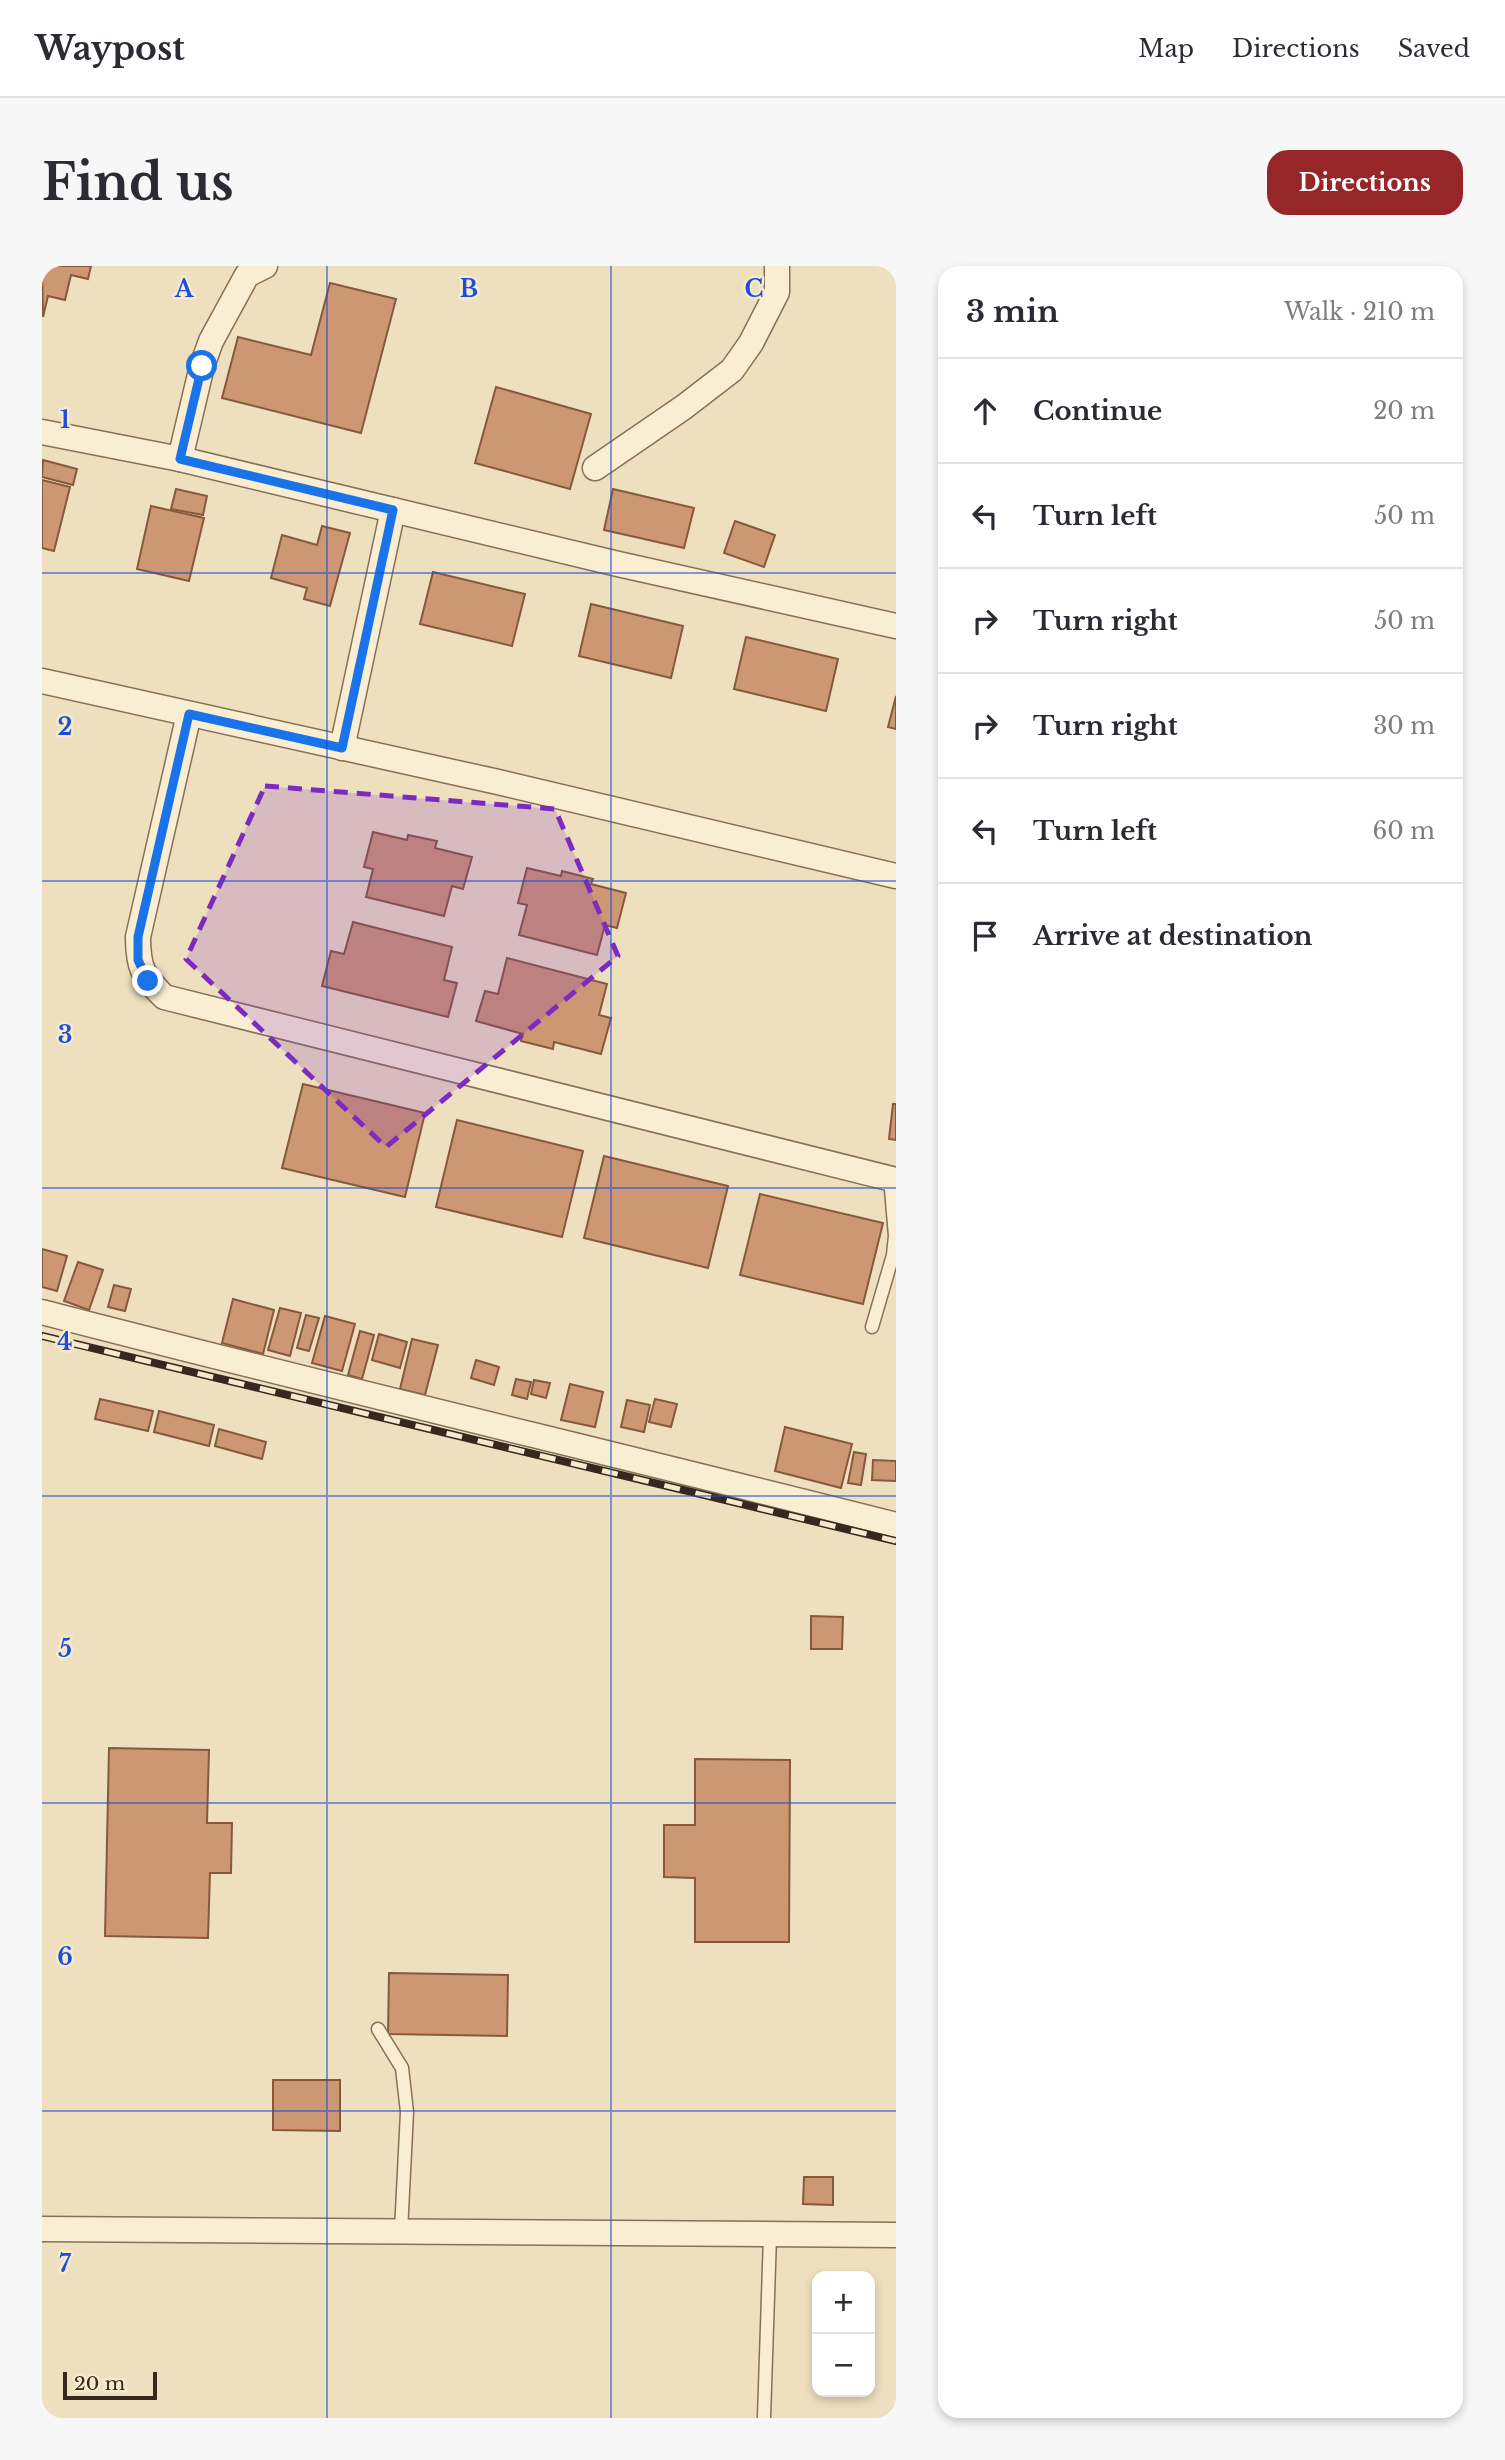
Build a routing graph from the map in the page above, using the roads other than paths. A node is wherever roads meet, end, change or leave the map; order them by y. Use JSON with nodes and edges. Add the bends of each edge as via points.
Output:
{"nodes":[{"id":1,"x":265,"y":266,"type":"edge"},
{"id":2,"x":777,"y":266,"type":"edge"},
{"id":3,"x":42,"y":432,"type":"edge"},
{"id":4,"x":180,"y":459,"type":"junction"},
{"id":5,"x":595,"y":468,"type":"dead end"},
{"id":6,"x":393,"y":510,"type":"junction"},
{"id":7,"x":896,"y":626,"type":"edge"},
{"id":8,"x":43,"y":681,"type":"edge"},
{"id":9,"x":189,"y":714,"type":"junction"},
{"id":10,"x":342,"y":748,"type":"junction"},
{"id":11,"x":896,"y":876,"type":"edge"},
{"id":12,"x":893,"y":1179,"type":"edge"},
{"id":13,"x":42,"y":1312,"type":"edge"},
{"id":14,"x":872,"y":1328,"type":"dead end"},
{"id":15,"x":896,"y":1525,"type":"edge"},
{"id":16,"x":378,"y":2029,"type":"dead end"},
{"id":17,"x":42,"y":2229,"type":"edge"},
{"id":18,"x":401,"y":2231,"type":"junction"},
{"id":19,"x":896,"y":2235,"type":"edge"},
{"id":20,"x":770,"y":2236,"type":"junction"},
{"id":21,"x":764,"y":2417,"type":"edge"}],
"edges":[{"from":1,"to":4,"type":"street","via":[[247,275],[211,341]]},
{"from":2,"to":5,"type":"street","via":[[777,292],[732,370]]},
{"from":3,"to":4,"type":"street"},
{"from":4,"to":6,"type":"street"},
{"from":6,"to":7,"type":"street"},
{"from":6,"to":10,"type":"street"},
{"from":8,"to":9,"type":"street"},
{"from":9,"to":10,"type":"street"},
{"from":9,"to":12,"type":"street","via":[[138,937],[138,960],[148,981],[164,997]]},
{"from":10,"to":11,"type":"street"},
{"from":12,"to":14,"type":"lane","via":[[893,1255]]},
{"from":13,"to":15,"type":"street"},
{"from":16,"to":18,"type":"lane","via":[[402,2068],[407,2112]]},
{"from":17,"to":18,"type":"street"},
{"from":18,"to":20,"type":"street"},
{"from":19,"to":20,"type":"street"},
{"from":20,"to":21,"type":"lane"}]}
